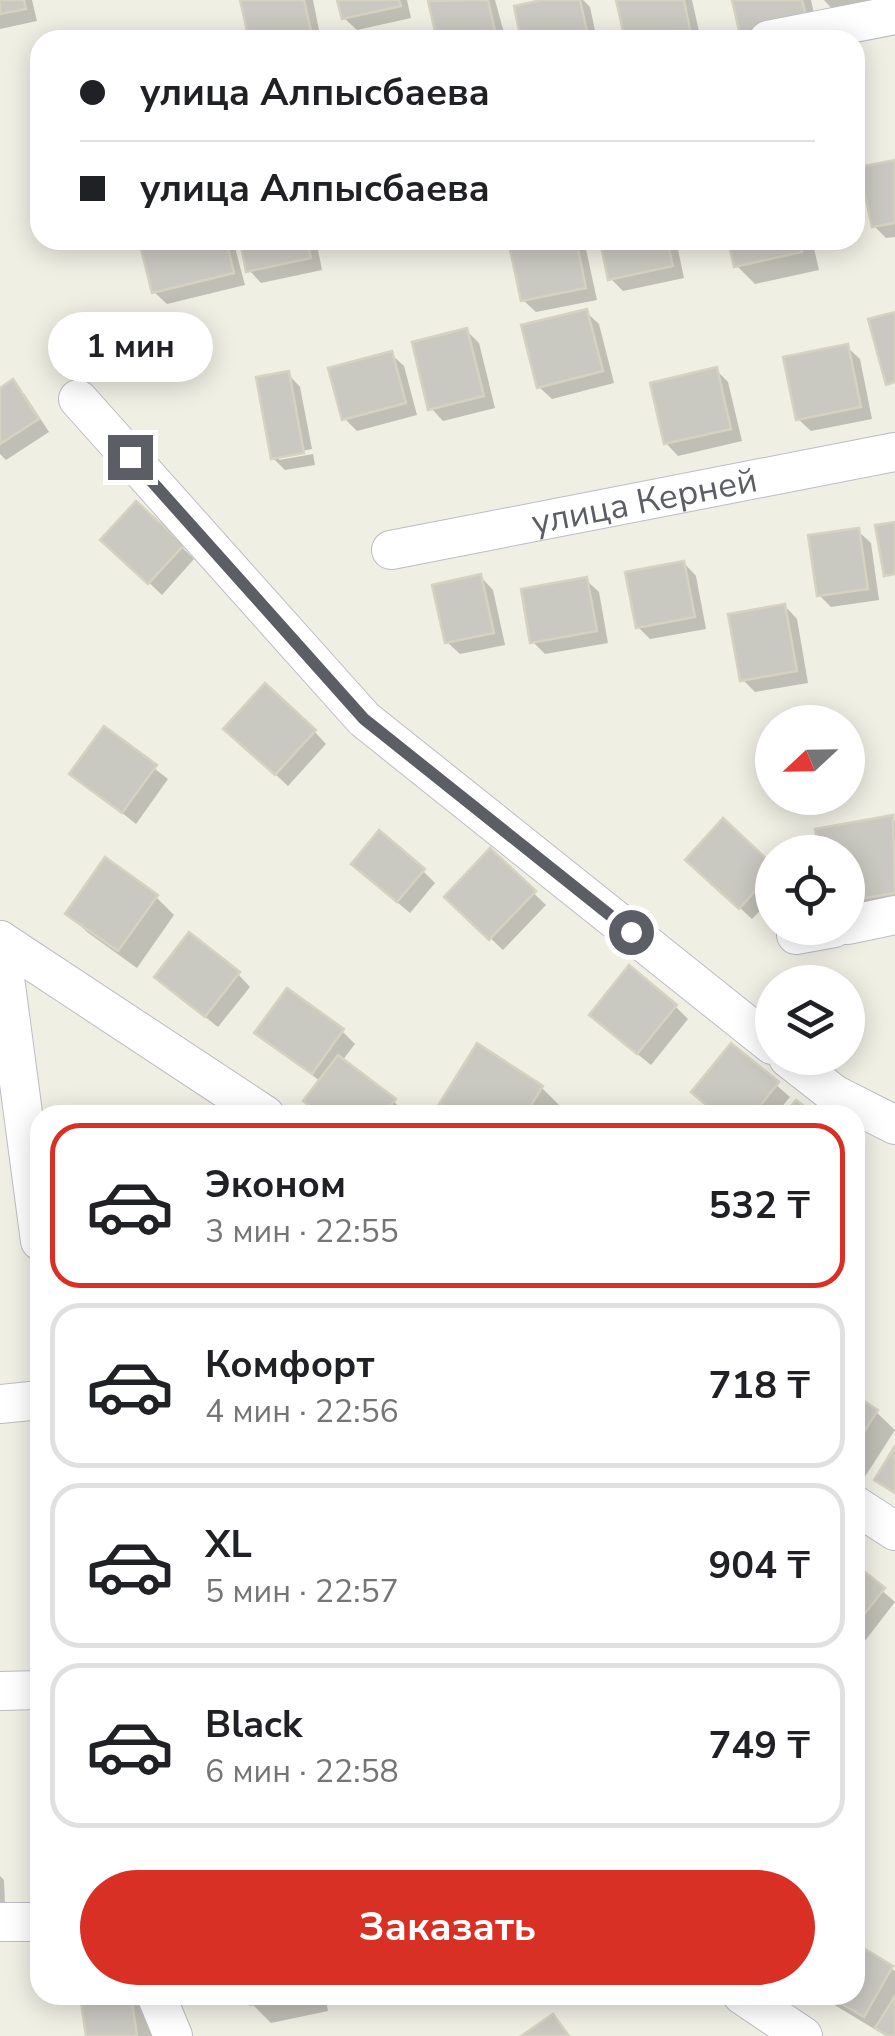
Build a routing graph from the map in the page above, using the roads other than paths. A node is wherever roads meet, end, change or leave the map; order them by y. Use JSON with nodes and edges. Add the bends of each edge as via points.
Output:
{"nodes":[{"id":1,"x":895,"y":14,"type":"edge"},
{"id":2,"x":817,"y":30,"type":"edge"},
{"id":3,"x":78,"y":398,"type":"dead end"},
{"id":4,"x":895,"y":452,"type":"edge"},
{"id":5,"x":391,"y":550,"type":"dead end"},
{"id":6,"x":895,"y":915,"type":"edge"},
{"id":7,"x":865,"y":921,"type":"edge"},
{"id":8,"x":0,"y":940,"type":"edge"},
{"id":9,"x":755,"y":1032,"type":"edge"},
{"id":10,"x":810,"y":1075,"type":"edge"},
{"id":11,"x":250,"y":1105,"type":"edge"},
{"id":12,"x":855,"y":1105,"type":"edge"},
{"id":13,"x":865,"y":1110,"type":"edge"},
{"id":14,"x":895,"y":1126,"type":"edge"},
{"id":15,"x":13,"y":1131,"type":"edge"},
{"id":16,"x":30,"y":1200,"type":"edge"},
{"id":17,"x":30,"y":1401,"type":"edge"},
{"id":18,"x":0,"y":1404,"type":"edge"},
{"id":19,"x":865,"y":1512,"type":"edge"},
{"id":20,"x":895,"y":1532,"type":"edge"},
{"id":21,"x":30,"y":1690,"type":"edge"},
{"id":22,"x":0,"y":1691,"type":"edge"},
{"id":23,"x":0,"y":1922,"type":"edge"},
{"id":24,"x":30,"y":1922,"type":"edge"},
{"id":25,"x":160,"y":2005,"type":"edge"},
{"id":26,"x":757,"y":2005,"type":"edge"},
{"id":27,"x":173,"y":2036,"type":"edge"},
{"id":28,"x":803,"y":2036,"type":"edge"}],
"edges":[{"from":1,"to":2,"type":"street"},
{"from":3,"to":9,"type":"street","via":[[364,719]]},
{"from":4,"to":5,"type":"street","name":"улица Керней"},
{"from":6,"to":7,"type":"street"},
{"from":8,"to":11,"type":"street"},
{"from":8,"to":15,"type":"street"},
{"from":10,"to":12,"type":"street"},
{"from":13,"to":14,"type":"street"},
{"from":15,"to":16,"type":"street"},
{"from":17,"to":18,"type":"street"},
{"from":19,"to":20,"type":"street"},
{"from":21,"to":22,"type":"street"},
{"from":23,"to":24,"type":"street"},
{"from":25,"to":27,"type":"street"},
{"from":26,"to":28,"type":"street"}]}
